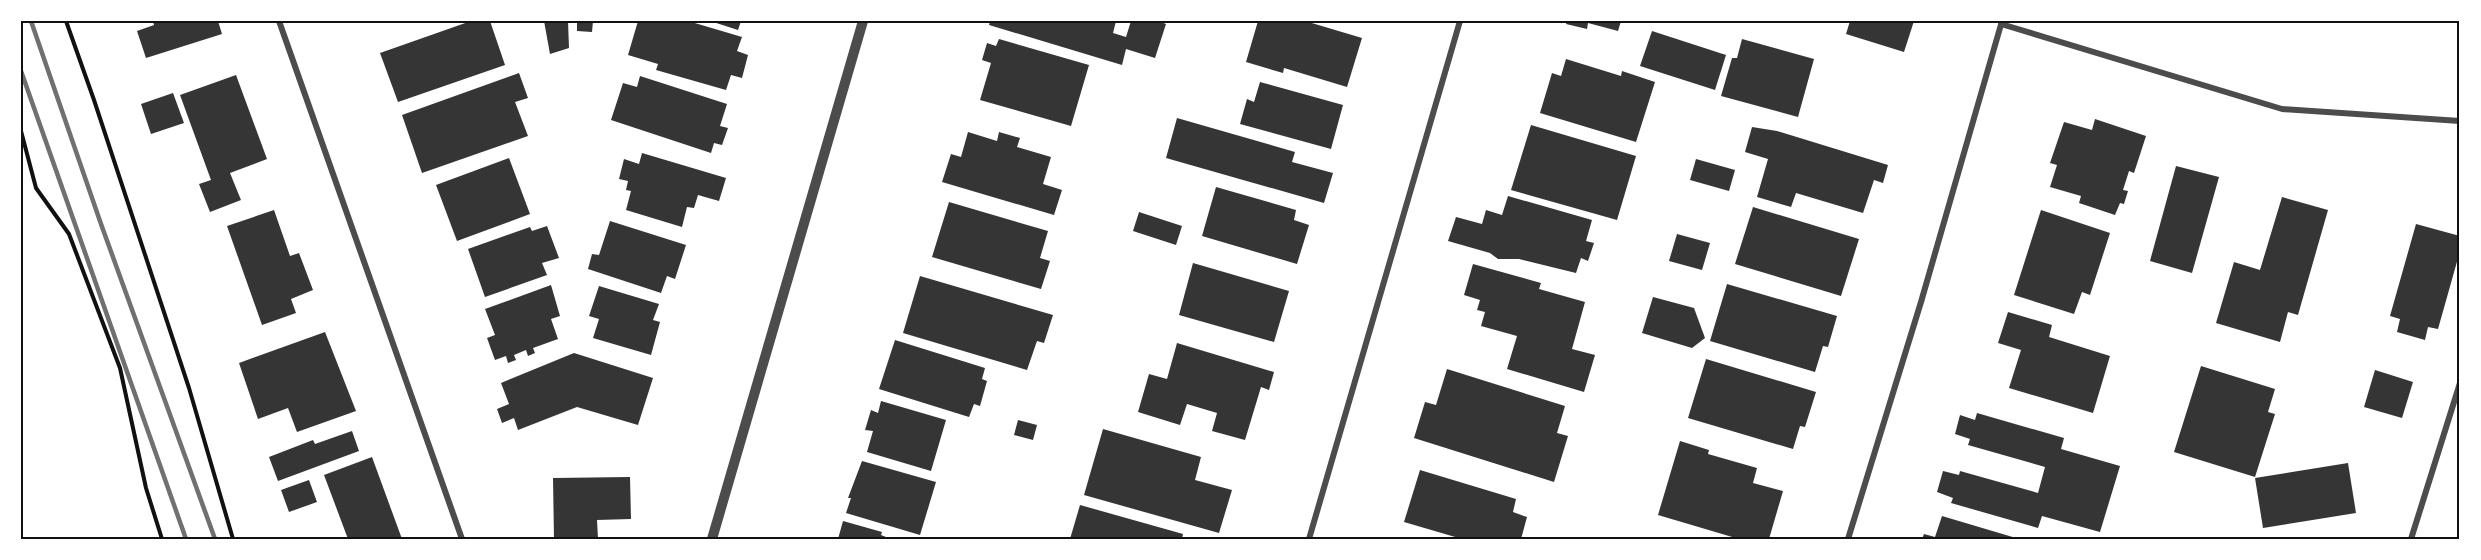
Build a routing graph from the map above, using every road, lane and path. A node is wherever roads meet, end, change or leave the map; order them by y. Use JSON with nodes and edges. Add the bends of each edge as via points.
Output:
{"nodes":[{"id":1,"x":66,"y":21,"type":"edge"},
{"id":2,"x":279,"y":21,"type":"edge"},
{"id":3,"x":863,"y":21,"type":"edge"},
{"id":4,"x":1460,"y":21,"type":"edge"},
{"id":5,"x":2002,"y":22,"type":"edge"},
{"id":6,"x":2460,"y":121,"type":"edge"},
{"id":7,"x":21,"y":131,"type":"edge"},
{"id":8,"x":2460,"y":383,"type":"edge"},
{"id":9,"x":162,"y":539,"type":"edge"},
{"id":10,"x":233,"y":539,"type":"edge"},
{"id":11,"x":462,"y":539,"type":"edge"},
{"id":12,"x":711,"y":539,"type":"edge"},
{"id":13,"x":1309,"y":539,"type":"edge"},
{"id":14,"x":1848,"y":539,"type":"edge"},
{"id":15,"x":2410,"y":539,"type":"edge"}],
"edges":[{"from":1,"to":10,"type":"path","via":[[189,388]]},
{"from":2,"to":11,"type":"street"},
{"from":3,"to":12,"type":"street"},
{"from":4,"to":13,"type":"street"},
{"from":5,"to":6,"type":"street","via":[[2282,109]]},
{"from":5,"to":14,"type":"street"},
{"from":7,"to":9,"type":"path","via":[[36,188],[69,234],[120,368]]},
{"from":8,"to":15,"type":"street"}]}
